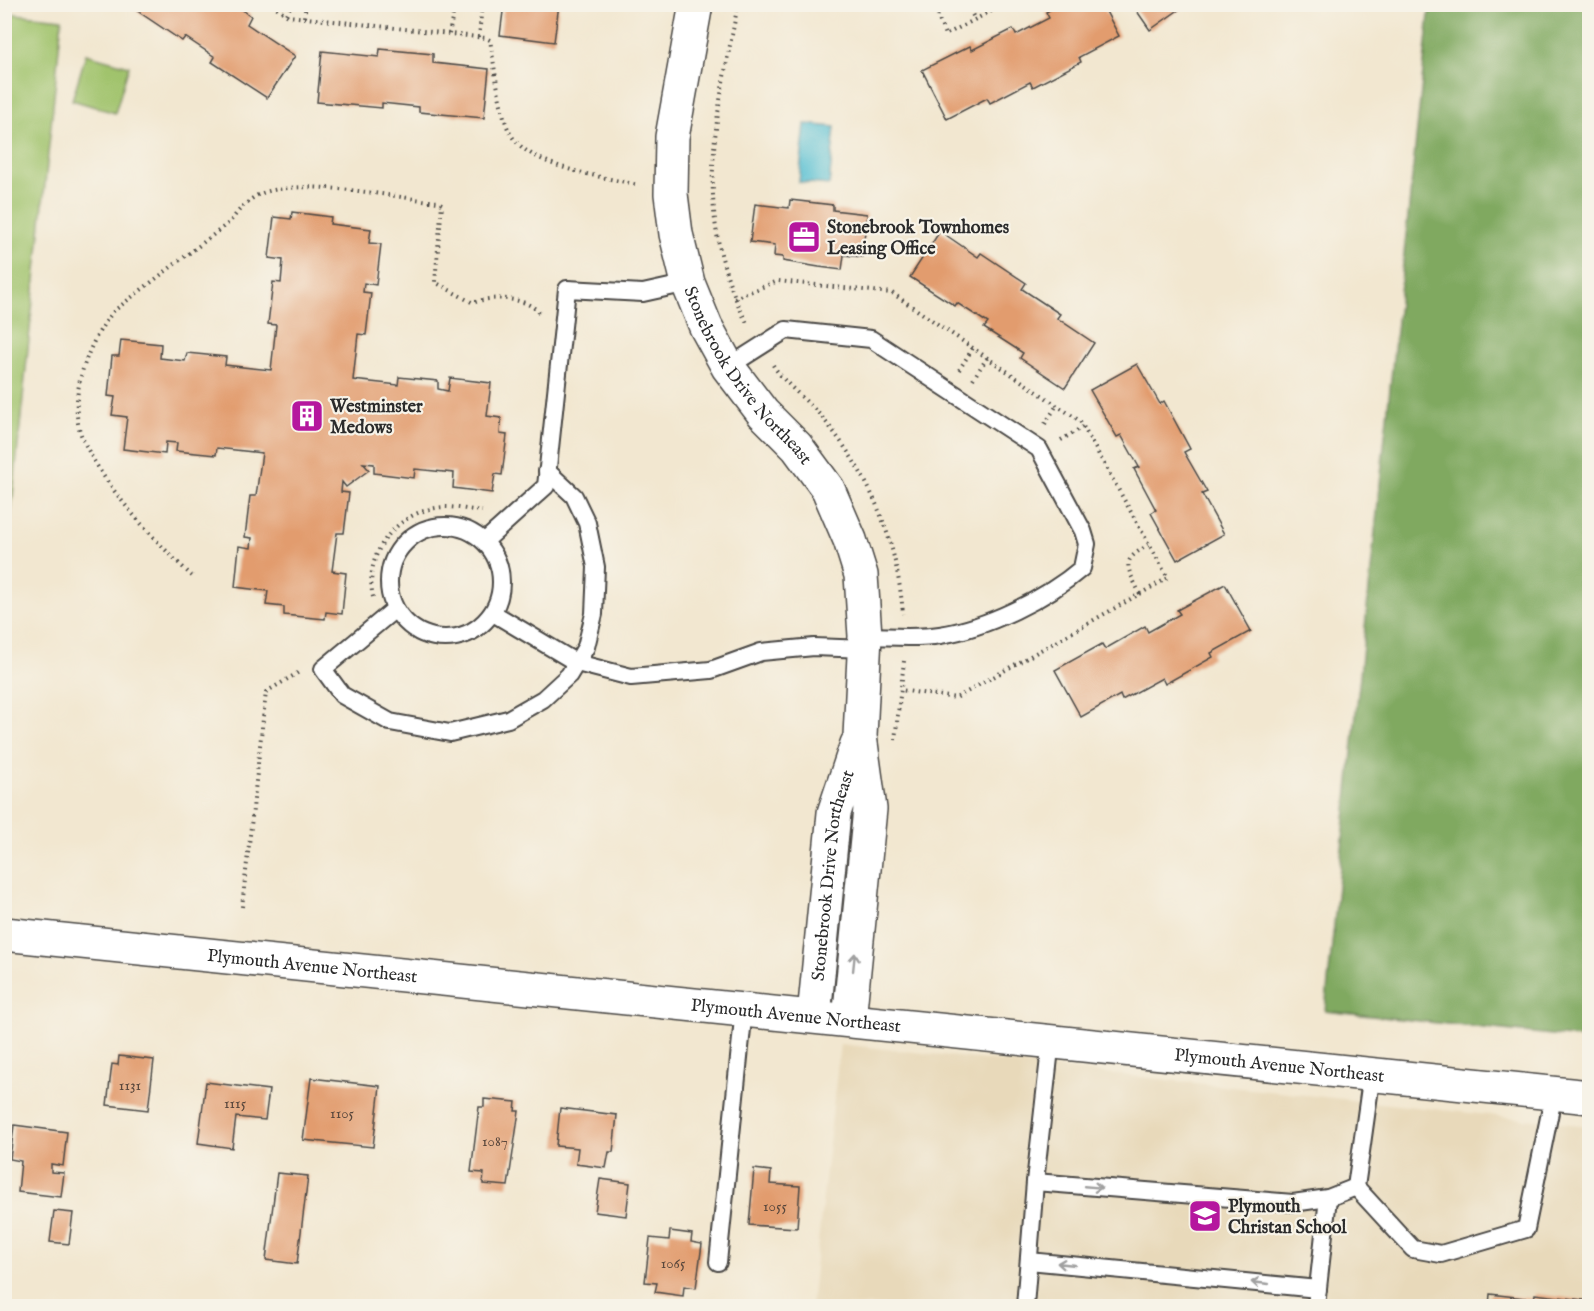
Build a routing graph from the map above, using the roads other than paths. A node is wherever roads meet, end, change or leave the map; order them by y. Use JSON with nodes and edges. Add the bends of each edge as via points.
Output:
{"nodes":[{"id":1,"x":696,"y":4,"type":"edge"},
{"id":2,"x":694,"y":297,"type":"junction"},
{"id":3,"x":728,"y":367,"type":"junction"},
{"id":4,"x":547,"y":471,"type":"junction"},
{"id":5,"x":485,"y":541,"type":"junction"},
{"id":6,"x":395,"y":609,"type":"junction"},
{"id":7,"x":493,"y":613,"type":"junction"},
{"id":8,"x":865,"y":642,"type":"junction"},
{"id":9,"x":577,"y":663,"type":"junction"},
{"id":10,"x":860,"y":736,"type":"junction"},
{"id":11,"x":4,"y":934,"type":"edge"},
{"id":12,"x":744,"y":1009,"type":"junction"},
{"id":13,"x":814,"y":1016,"type":"junction"},
{"id":14,"x":849,"y":1020,"type":"junction"},
{"id":15,"x":1051,"y":1040,"type":"junction"},
{"id":16,"x":1372,"y":1073,"type":"junction"},
{"id":17,"x":1554,"y":1093,"type":"junction"},
{"id":18,"x":1590,"y":1097,"type":"edge"},
{"id":19,"x":1035,"y":1182,"type":"junction"},
{"id":20,"x":1356,"y":1187,"type":"junction"},
{"id":21,"x":1328,"y":1198,"type":"junction"},
{"id":22,"x":1029,"y":1261,"type":"junction"},
{"id":23,"x":718,"y":1263,"type":"dead end"},
{"id":24,"x":1318,"y":1289,"type":"junction"},
{"id":25,"x":1025,"y":1306,"type":"edge"},
{"id":26,"x":1316,"y":1306,"type":"edge"}],
"edges":[{"from":1,"to":2,"type":"main road","name":"Stonebrook Drive Northeast","via":[[672,137],[671,194],[676,234]]},
{"from":2,"to":3,"type":"main road","name":"Stonebrook Drive Northeast"},
{"from":2,"to":4,"type":"lane","via":[[567,289]]},
{"from":3,"to":8,"type":"main road","name":"Stonebrook Drive Northeast","via":[[828,489],[861,576]]},
{"from":3,"to":8,"type":"lane","via":[[786,330],[871,339],[1039,449],[1083,531],[1087,544],[1082,568],[1046,593],[972,629]]},
{"from":4,"to":5,"type":"lane","via":[[546,486]]},
{"from":4,"to":9,"type":"lane","via":[[574,496],[587,523],[596,567],[594,614],[586,647]]},
{"from":5,"to":6,"type":"lane","via":[[453,526],[435,526],[418,532],[394,557],[389,574]]},
{"from":5,"to":7,"type":"lane","via":[[496,557],[501,576],[500,595]]},
{"from":6,"to":7,"type":"lane","via":[[407,624],[443,639],[462,636]]},
{"from":6,"to":9,"type":"lane","via":[[323,669],[342,695],[390,722],[450,733],[508,719],[543,699]]},
{"from":7,"to":9,"type":"lane"},
{"from":8,"to":9,"type":"lane","via":[[761,652],[711,670],[631,677]]},
{"from":8,"to":10,"type":"main road","name":"Stonebrook Drive Northeast"},
{"from":10,"to":13,"type":"main road","name":"Stonebrook Drive Northeast","via":[[834,813]]},
{"from":14,"to":10,"type":"main road","name":"Stonebrook Drive Northeast","one_way":true,"via":[[870,809]]},
{"from":11,"to":12,"type":"main road","name":"Plymouth Avenue Northeast"},
{"from":12,"to":13,"type":"main road","name":"Plymouth Avenue Northeast"},
{"from":12,"to":23,"type":"lane"},
{"from":13,"to":14,"type":"main road","name":"Plymouth Avenue Northeast"},
{"from":14,"to":15,"type":"main road","name":"Plymouth Avenue Northeast"},
{"from":15,"to":16,"type":"main road","name":"Plymouth Avenue Northeast"},
{"from":15,"to":19,"type":"lane"},
{"from":16,"to":17,"type":"main road","name":"Plymouth Avenue Northeast"},
{"from":16,"to":20,"type":"lane"},
{"from":17,"to":18,"type":"main road","name":"Plymouth Avenue Northeast"},
{"from":17,"to":20,"type":"lane","via":[[1526,1229],[1442,1254],[1413,1249]]},
{"from":19,"to":21,"type":"lane","one_way":true,"via":[[1293,1203]]},
{"from":19,"to":22,"type":"lane"},
{"from":20,"to":21,"type":"lane"},
{"from":21,"to":24,"type":"lane"},
{"from":24,"to":22,"type":"lane","one_way":true},
{"from":22,"to":25,"type":"lane"},
{"from":24,"to":26,"type":"lane"}]}
